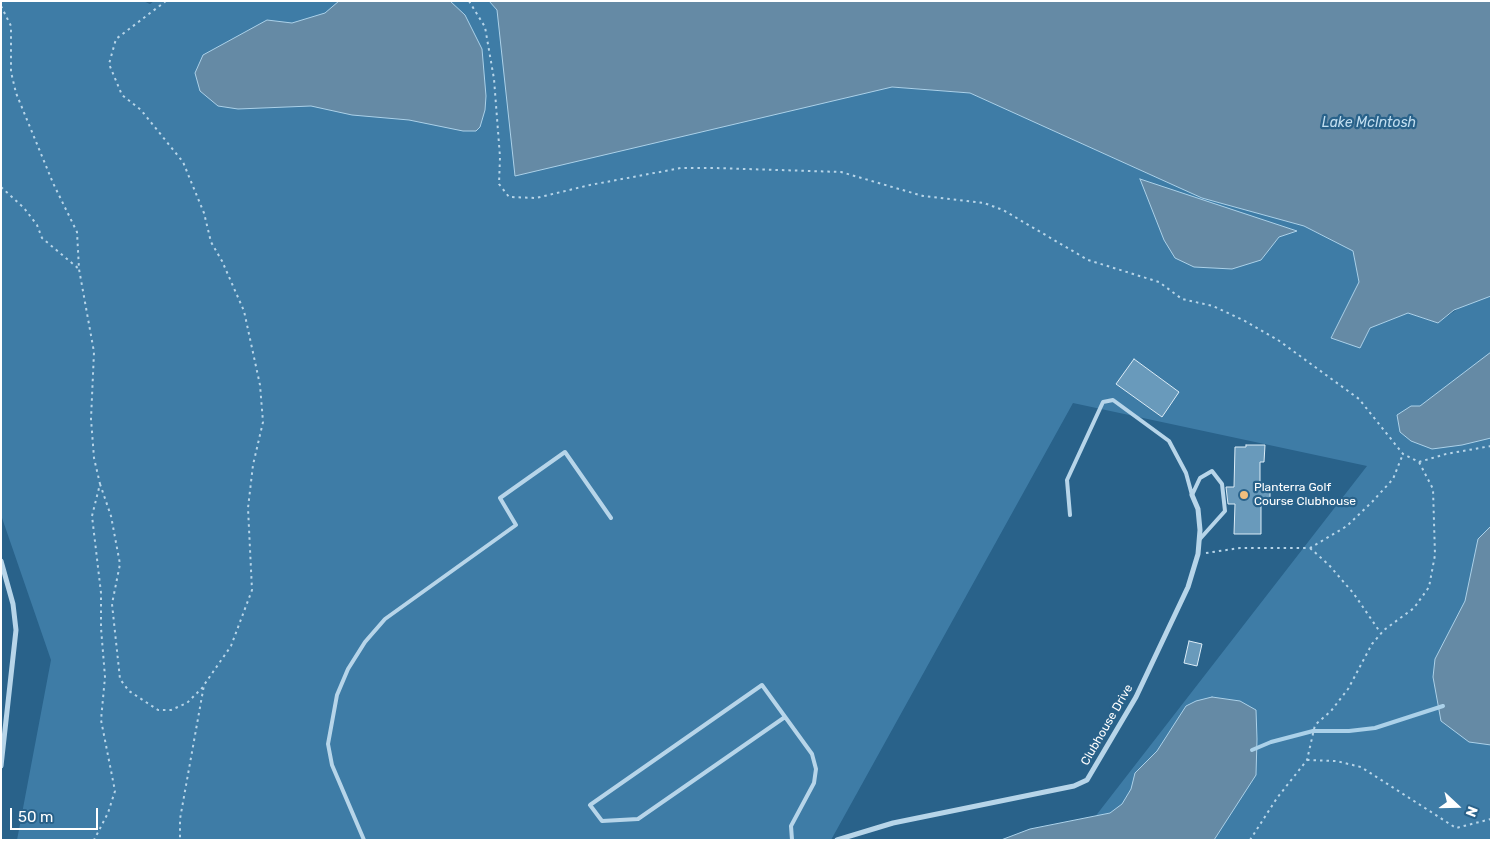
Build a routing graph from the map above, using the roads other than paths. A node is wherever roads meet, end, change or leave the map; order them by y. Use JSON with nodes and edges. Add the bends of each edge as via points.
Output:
{"nodes":[{"id":1,"x":1192,"y":495,"type":"junction"},
{"id":2,"x":1070,"y":516,"type":"dead end"},
{"id":3,"x":611,"y":518,"type":"dead end"},
{"id":4,"x":1199,"y":540,"type":"junction"},
{"id":5,"x":1,"y":560,"type":"edge"},
{"id":6,"x":785,"y":717,"type":"junction"},
{"id":7,"x":1,"y":766,"type":"edge"},
{"id":8,"x":364,"y":840,"type":"edge"},
{"id":9,"x":792,"y":840,"type":"edge"},
{"id":10,"x":838,"y":840,"type":"edge"}],
"edges":[{"from":1,"to":2,"type":"lane","via":[[1186,473],[1169,441],[1113,400],[1103,402],[1071,467],[1067,480]]},
{"from":1,"to":4,"type":"street","name":"Clubhouse Drive","via":[[1198,509]]},
{"from":1,"to":4,"type":"lane","via":[[1200,478],[1212,471],[1222,484],[1225,511]]},
{"from":3,"to":8,"type":"lane","via":[[565,452],[500,498],[516,525],[385,619],[365,642],[348,669],[338,695],[328,744],[332,765]]},
{"from":4,"to":10,"type":"street","name":"Clubhouse Drive","via":[[1198,554],[1181,605],[1136,697],[1087,780],[1074,786],[892,823]]},
{"from":5,"to":7,"type":"street","via":[[13,604],[16,630]]},
{"from":6,"to":6,"type":"lane","via":[[762,685],[590,805],[602,821],[638,819]]},
{"from":6,"to":9,"type":"lane","via":[[812,754],[816,769],[814,783],[791,826]]}]}
